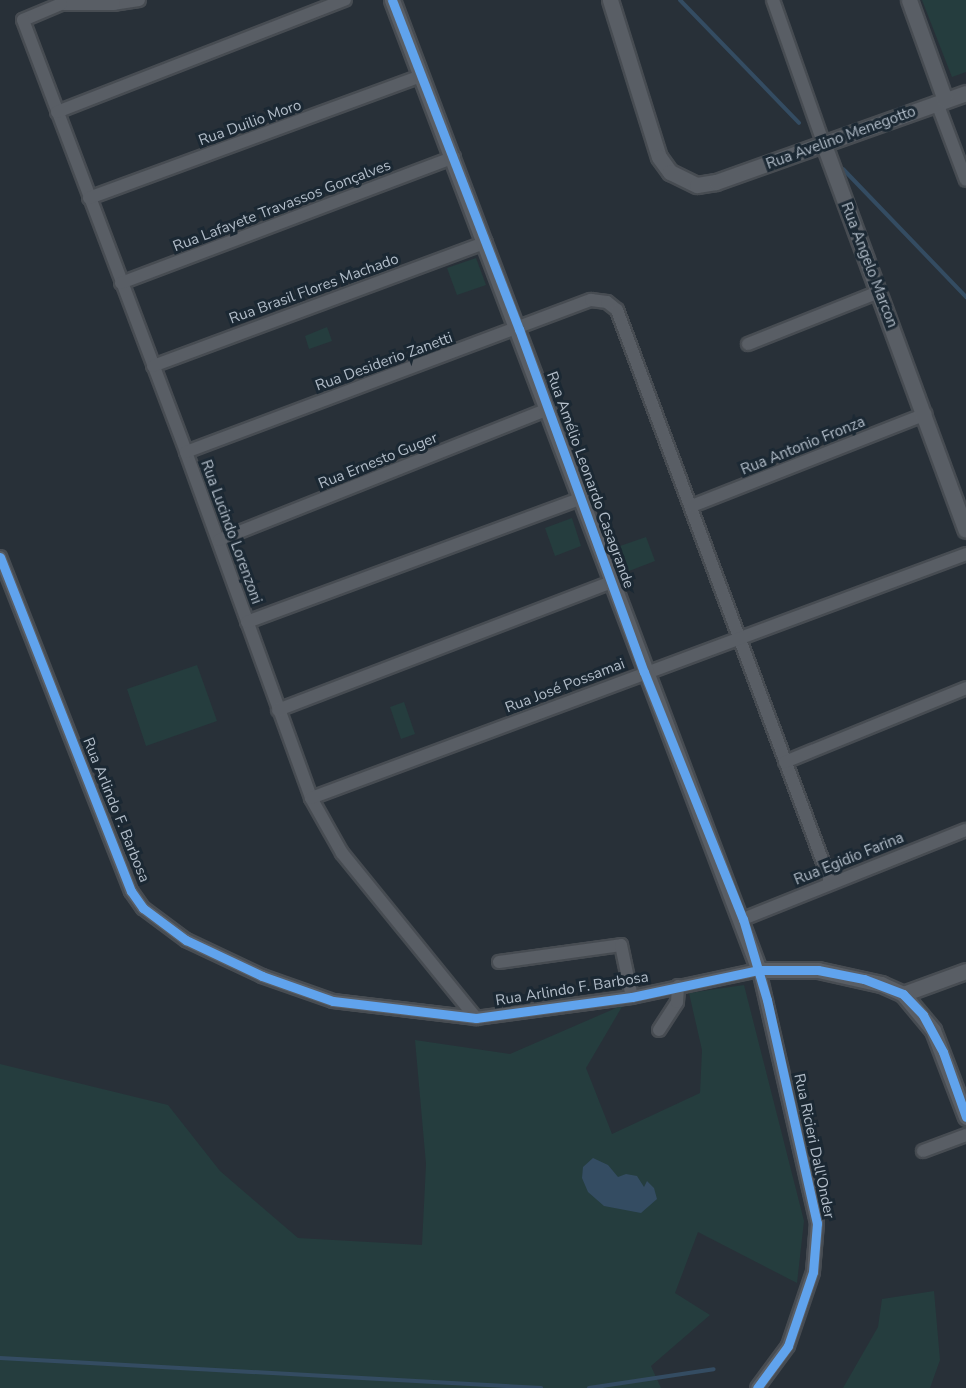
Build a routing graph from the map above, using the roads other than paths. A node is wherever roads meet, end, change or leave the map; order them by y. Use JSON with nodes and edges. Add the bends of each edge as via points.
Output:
{"nodes":[{"id":1,"x":139,"y":0,"type":"edge"},
{"id":2,"x":345,"y":0,"type":"edge"},
{"id":3,"x":393,"y":0,"type":"edge"},
{"id":4,"x":610,"y":0,"type":"edge"},
{"id":5,"x":773,"y":0,"type":"edge"},
{"id":6,"x":909,"y":0,"type":"edge"},
{"id":7,"x":421,"y":76,"type":"junction"},
{"id":8,"x":966,"y":93,"type":"edge"},
{"id":9,"x":941,"y":102,"type":"junction"},
{"id":10,"x":57,"y":112,"type":"junction"},
{"id":11,"x":824,"y":145,"type":"junction"},
{"id":12,"x":454,"y":157,"type":"junction"},
{"id":13,"x":966,"y":180,"type":"edge"},
{"id":14,"x":89,"y":198,"type":"junction"},
{"id":15,"x":486,"y":242,"type":"junction"},
{"id":16,"x":121,"y":284,"type":"junction"},
{"id":17,"x":879,"y":292,"type":"junction"},
{"id":18,"x":519,"y":328,"type":"junction"},
{"id":19,"x":748,"y":344,"type":"dead end"},
{"id":20,"x":153,"y":366,"type":"junction"},
{"id":21,"x":548,"y":409,"type":"junction"},
{"id":22,"x":925,"y":414,"type":"junction"},
{"id":23,"x":186,"y":452,"type":"junction"},
{"id":24,"x":582,"y":498,"type":"junction"},
{"id":25,"x":692,"y":506,"type":"junction"},
{"id":26,"x":966,"y":530,"type":"edge"},
{"id":27,"x":219,"y":540,"type":"junction"},
{"id":28,"x":966,"y":554,"type":"edge"},
{"id":29,"x":0,"y":557,"type":"edge"},
{"id":30,"x":612,"y":582,"type":"junction"},
{"id":31,"x":247,"y":622,"type":"junction"},
{"id":32,"x":741,"y":636,"type":"junction"},
{"id":33,"x":644,"y":672,"type":"junction"},
{"id":34,"x":966,"y":688,"type":"edge"},
{"id":35,"x":278,"y":710,"type":"junction"},
{"id":36,"x":785,"y":762,"type":"junction"},
{"id":37,"x":311,"y":798,"type":"junction"},
{"id":38,"x":966,"y":830,"type":"edge"},
{"id":39,"x":830,"y":881,"type":"junction"},
{"id":40,"x":743,"y":919,"type":"junction"},
{"id":41,"x":499,"y":962,"type":"dead end"},
{"id":42,"x":759,"y":970,"type":"junction"},
{"id":43,"x":966,"y":971,"type":"edge"},
{"id":44,"x":678,"y":986,"type":"junction"},
{"id":45,"x":903,"y":994,"type":"junction"},
{"id":46,"x":632,"y":997,"type":"junction"},
{"id":47,"x":476,"y":1018,"type":"junction"},
{"id":48,"x":659,"y":1030,"type":"dead end"},
{"id":49,"x":965,"y":1111,"type":"edge"},
{"id":50,"x":966,"y":1135,"type":"edge"},
{"id":51,"x":923,"y":1150,"type":"dead end"},
{"id":52,"x":757,"y":1388,"type":"edge"}],
"edges":[{"from":1,"to":10,"type":"street","name":"Rua Lucindo Lorenzoni","via":[[61,4],[23,20]]},
{"from":2,"to":10,"type":"street"},
{"from":3,"to":7,"type":"street","name":"Rua Amélio Leonardo Casagrande"},
{"from":4,"to":11,"type":"street","name":"Rua Avelino Menegotto","via":[[659,157],[670,172],[697,185],[716,182]]},
{"from":5,"to":11,"type":"street","name":"Rua Angelo Marcon"},
{"from":6,"to":9,"type":"street"},
{"from":7,"to":12,"type":"street","name":"Rua Amélio Leonardo Casagrande"},
{"from":7,"to":14,"type":"street","name":"Rua Duilio Moro"},
{"from":8,"to":9,"type":"street","name":"Rua Avelino Menegotto"},
{"from":9,"to":11,"type":"street","name":"Rua Avelino Menegotto"},
{"from":9,"to":13,"type":"street"},
{"from":10,"to":14,"type":"street","name":"Rua Lucindo Lorenzoni"},
{"from":11,"to":17,"type":"street","name":"Rua Angelo Marcon"},
{"from":12,"to":15,"type":"street","name":"Rua Amélio Leonardo Casagrande"},
{"from":12,"to":16,"type":"street","name":"Rua Lafayete Travassos Gonçalves"},
{"from":14,"to":16,"type":"street","name":"Rua Lucindo Lorenzoni"},
{"from":15,"to":18,"type":"street","name":"Rua Amélio Leonardo Casagrande"},
{"from":15,"to":20,"type":"street","name":"Rua Brasil Flores Machado"},
{"from":16,"to":20,"type":"street","name":"Rua Lucindo Lorenzoni"},
{"from":17,"to":19,"type":"street"},
{"from":17,"to":22,"type":"street","name":"Rua Angelo Marcon"},
{"from":18,"to":21,"type":"street","name":"Rua Amélio Leonardo Casagrande"},
{"from":18,"to":23,"type":"street","name":"Rua Desiderio Zanetti"},
{"from":18,"to":25,"type":"street","name":"Rua Desiderio Zanetti","via":[[591,300],[607,302],[617,310]]},
{"from":20,"to":23,"type":"street","name":"Rua Lucindo Lorenzoni"},
{"from":21,"to":24,"type":"street","name":"Rua Amélio Leonardo Casagrande"},
{"from":21,"to":27,"type":"street","name":"Rua Ernesto Guger"},
{"from":22,"to":25,"type":"street","name":"Rua Antonio Fronza"},
{"from":22,"to":26,"type":"street","name":"Rua Angelo Marcon"},
{"from":23,"to":27,"type":"street","name":"Rua Lucindo Lorenzoni"},
{"from":24,"to":30,"type":"street","name":"Rua Amélio Leonardo Casagrande"},
{"from":24,"to":31,"type":"street"},
{"from":25,"to":32,"type":"street"},
{"from":27,"to":31,"type":"street","name":"Rua Lucindo Lorenzoni"},
{"from":28,"to":32,"type":"street","name":"Rua José Possamai"},
{"from":29,"to":47,"type":"street","name":"Rua Arlindo F. Barbosa","via":[[127,881],[143,908],[186,940],[262,976],[333,1001]]},
{"from":30,"to":33,"type":"street","name":"Rua Amélio Leonardo Casagrande"},
{"from":30,"to":35,"type":"street"},
{"from":31,"to":35,"type":"street","name":"Rua Lucindo Lorenzoni"},
{"from":32,"to":33,"type":"street","name":"Rua José Possamai"},
{"from":32,"to":36,"type":"street"},
{"from":33,"to":37,"type":"street","name":"Rua José Possamai"},
{"from":33,"to":40,"type":"street","name":"Rua Amélio Leonardo Casagrande"},
{"from":34,"to":36,"type":"street"},
{"from":35,"to":37,"type":"street","name":"Rua Lucindo Lorenzoni"},
{"from":36,"to":39,"type":"street"},
{"from":37,"to":47,"type":"street","name":"Rua Lucindo Lorenzoni","via":[[342,853]]},
{"from":38,"to":39,"type":"street","name":"Rua Egidio Farina"},
{"from":39,"to":40,"type":"street","name":"Rua Egidio Farina"},
{"from":40,"to":42,"type":"street","name":"Rua Amélio Leonardo Casagrande"},
{"from":41,"to":46,"type":"street","via":[[621,945]]},
{"from":42,"to":44,"type":"street","name":"Rua Arlindo F. Barbosa"},
{"from":42,"to":45,"type":"street","via":[[818,970],[881,984]]},
{"from":42,"to":52,"type":"street","name":"Rua Ricieri Dall'Onder","via":[[817,1223],[813,1272],[788,1346]]},
{"from":43,"to":45,"type":"street"},
{"from":44,"to":46,"type":"street","name":"Rua Arlindo F. Barbosa"},
{"from":44,"to":48,"type":"street","via":[[677,1002]]},
{"from":45,"to":49,"type":"street","via":[[933,1030]]},
{"from":46,"to":47,"type":"street","name":"Rua Arlindo F. Barbosa","via":[[536,1013]]},
{"from":50,"to":51,"type":"street"}]}
